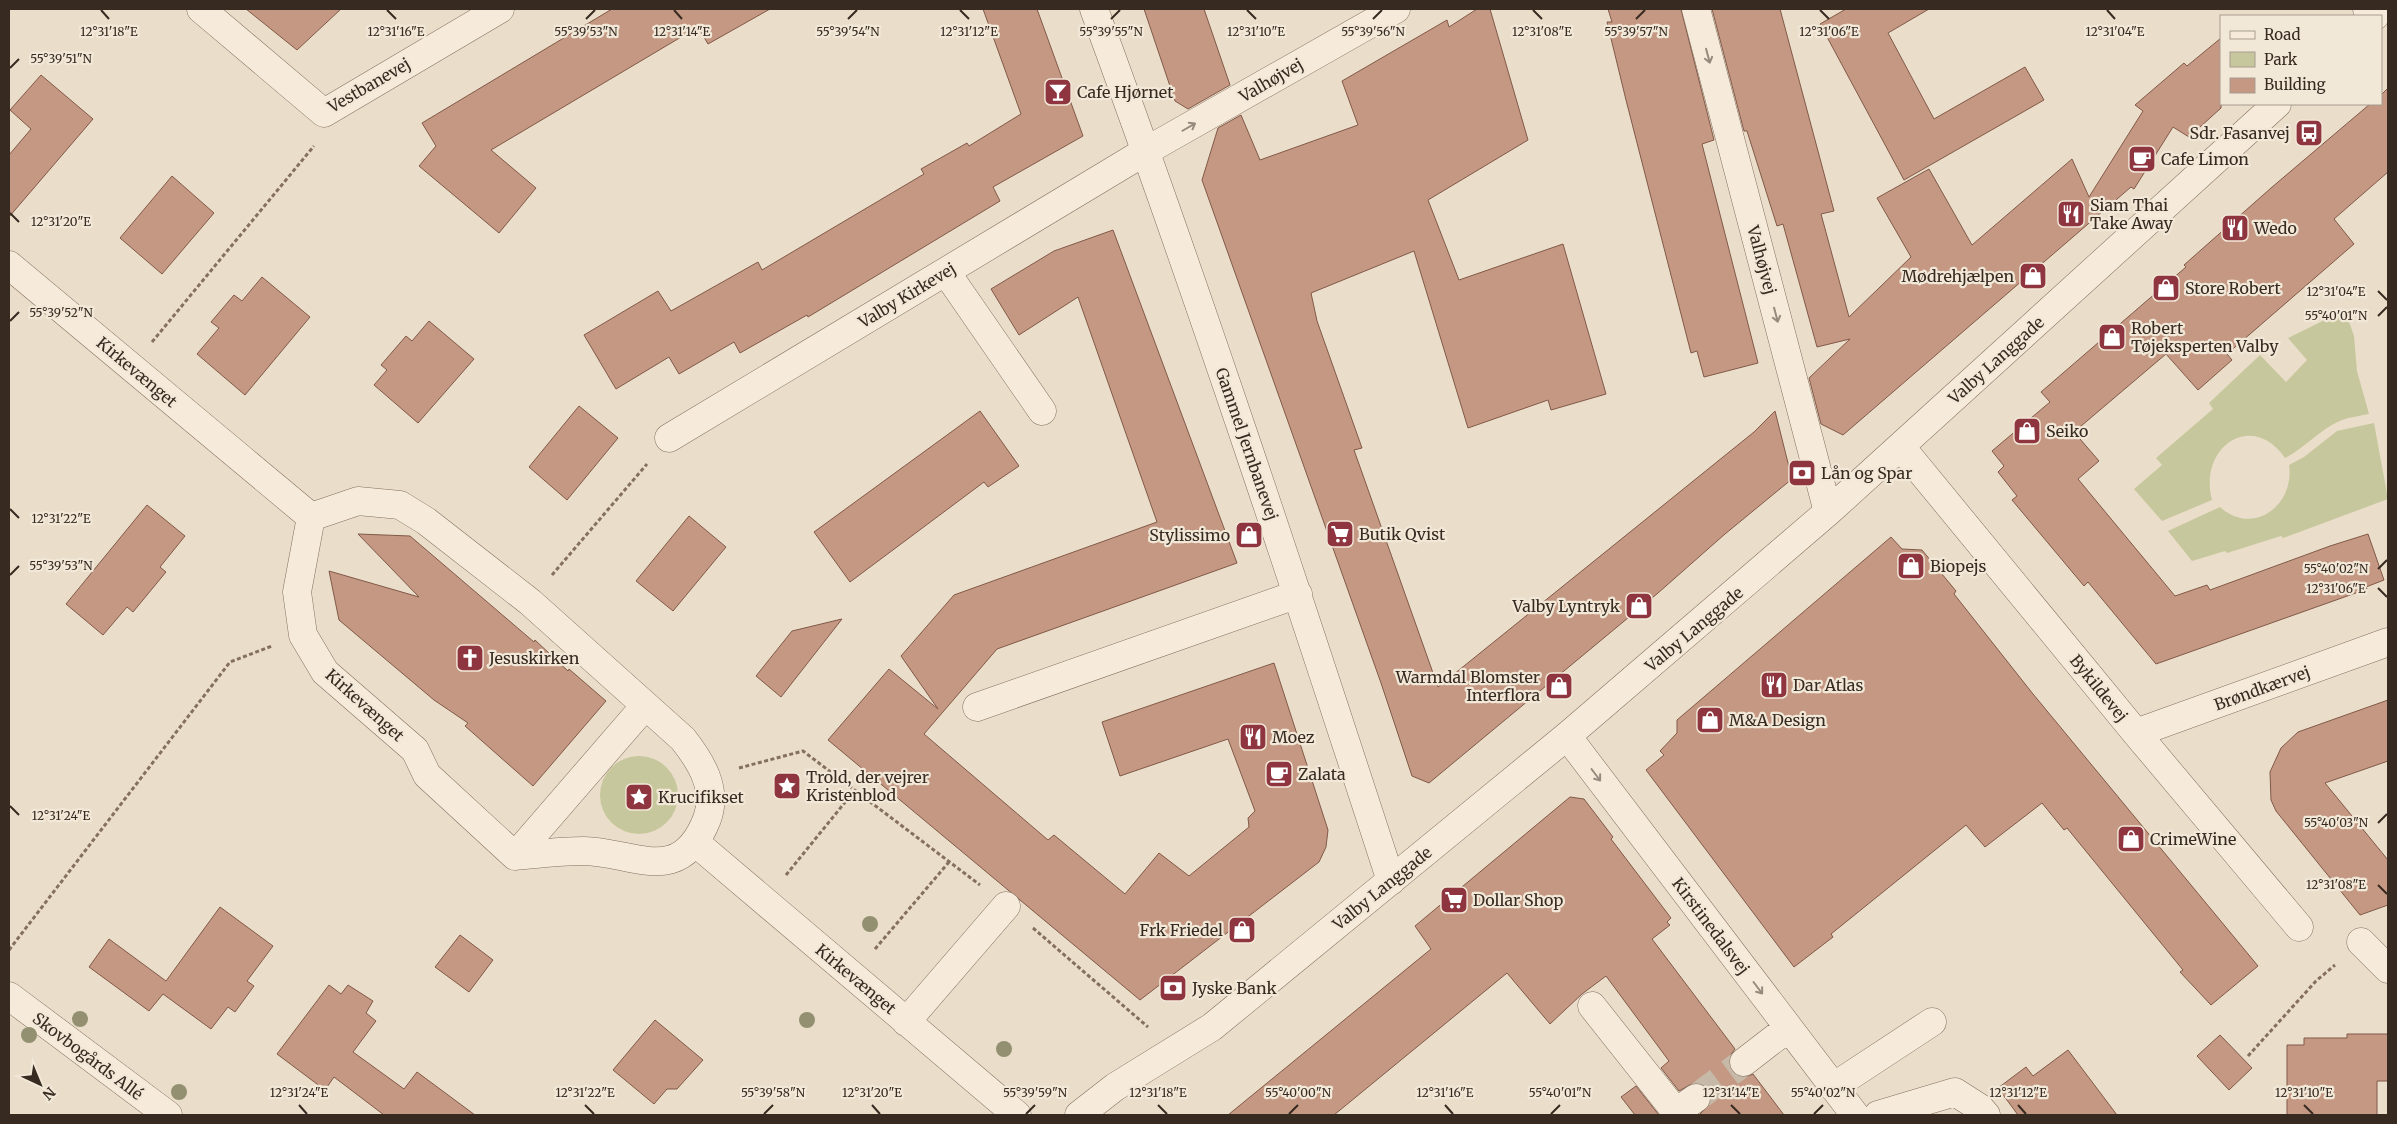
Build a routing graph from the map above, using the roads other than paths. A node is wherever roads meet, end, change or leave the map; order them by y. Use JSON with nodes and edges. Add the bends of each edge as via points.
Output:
{"nodes":[{"id":1,"x":201,"y":9,"type":"edge"},
{"id":2,"x":500,"y":9,"type":"edge"},
{"id":3,"x":1094,"y":9,"type":"edge"},
{"id":4,"x":1396,"y":9,"type":"edge"},
{"id":5,"x":1696,"y":9,"type":"edge"},
{"id":6,"x":2276,"y":105,"type":"edge"},
{"id":7,"x":1146,"y":151,"type":"junction"},
{"id":8,"x":9,"y":265,"type":"edge"},
{"id":9,"x":946,"y":272,"type":"junction"},
{"id":10,"x":1042,"y":411,"type":"dead end"},
{"id":11,"x":669,"y":438,"type":"road end"},
{"id":12,"x":1901,"y":447,"type":"junction"},
{"id":13,"x":1828,"y":512,"type":"junction"},
{"id":14,"x":311,"y":517,"type":"junction"},
{"id":15,"x":1298,"y":594,"type":"junction"},
{"id":16,"x":2388,"y":642,"type":"edge"},
{"id":17,"x":644,"y":706,"type":"junction"},
{"id":18,"x":977,"y":707,"type":"dead end"},
{"id":19,"x":2136,"y":733,"type":"junction"},
{"id":20,"x":1567,"y":736,"type":"junction"},
{"id":21,"x":696,"y":843,"type":"junction"},
{"id":22,"x":515,"y":856,"type":"junction"},
{"id":23,"x":1392,"y":881,"type":"junction"},
{"id":24,"x":1006,"y":906,"type":"road end"},
{"id":25,"x":2300,"y":927,"type":"dead end"},
{"id":26,"x":2361,"y":942,"type":"road end"},
{"id":27,"x":2388,"y":969,"type":"edge"},
{"id":28,"x":9,"y":996,"type":"edge"},
{"id":29,"x":1592,"y":1006,"type":"dead end"},
{"id":30,"x":906,"y":1022,"type":"junction"},
{"id":31,"x":1932,"y":1022,"type":"dead end"},
{"id":32,"x":1788,"y":1028,"type":"junction"},
{"id":33,"x":1744,"y":1062,"type":"tunnel mouth"},
{"id":34,"x":1834,"y":1089,"type":"junction"},
{"id":35,"x":1683,"y":1108,"type":"edge"},
{"id":36,"x":168,"y":1115,"type":"edge"},
{"id":37,"x":1016,"y":1115,"type":"edge"},
{"id":38,"x":1078,"y":1115,"type":"edge"},
{"id":39,"x":1854,"y":1115,"type":"edge"},
{"id":40,"x":1878,"y":1115,"type":"edge"},
{"id":41,"x":1986,"y":1115,"type":"edge"}],
"edges":[{"from":1,"to":2,"type":"street","name":"Vestbanevej","via":[[324,113]]},
{"from":3,"to":7,"type":"street","name":"Gammel Jernbanevej"},
{"from":7,"to":4,"type":"street","name":"Valhøjvej","one_way":true},
{"from":5,"to":13,"type":"street","name":"Valhøjvej","one_way":true},
{"from":6,"to":12,"type":"street","name":"Valby Langgade"},
{"from":7,"to":9,"type":"street","name":"Valby Kirkevej"},
{"from":7,"to":15,"type":"street","name":"Gammel Jernbanevej"},
{"from":8,"to":14,"type":"street","name":"Kirkevænget"},
{"from":9,"to":10,"type":"street"},
{"from":9,"to":11,"type":"street","name":"Valby Kirkevej"},
{"from":12,"to":13,"type":"street","name":"Valby Langgade"},
{"from":12,"to":19,"type":"street","name":"Bykildevej"},
{"from":13,"to":20,"type":"street","name":"Valby Langgade"},
{"from":14,"to":17,"type":"street","via":[[358,501],[400,505],[426,521],[530,602]]},
{"from":14,"to":22,"type":"street","name":"Kirkevænget","via":[[297,592],[303,635],[325,672],[415,750],[427,775]]},
{"from":15,"to":18,"type":"street"},
{"from":15,"to":23,"type":"street","name":"Gammel Jernbanevej"},
{"from":16,"to":19,"type":"street","name":"Brøndkærvej"},
{"from":17,"to":21,"type":"street","via":[[683,739],[698,757],[708,777],[708,817]]},
{"from":17,"to":22,"type":"street"},
{"from":19,"to":25,"type":"street","name":"Bykildevej"},
{"from":20,"to":23,"type":"street","name":"Valby Langgade"},
{"from":20,"to":32,"type":"street","name":"Kirstinedalsvej","one_way":true},
{"from":21,"to":22,"type":"street","via":[[668,860],[651,863],[585,851]]},
{"from":21,"to":30,"type":"street","name":"Kirkevænget"},
{"from":23,"to":38,"type":"street","name":"Valby Langgade","via":[[1212,1027],[1115,1086]]},
{"from":24,"to":30,"type":"street"},
{"from":26,"to":27,"type":"street"},
{"from":28,"to":36,"type":"street","name":"Skovbogårds Allé"},
{"from":29,"to":35,"type":"street"},
{"from":30,"to":37,"type":"street","name":"Kirkevænget"},
{"from":31,"to":34,"type":"street"},
{"from":32,"to":33,"type":"street"},
{"from":32,"to":34,"type":"street","name":"Kirstinedalsvej"},
{"from":34,"to":39,"type":"street","name":"Kirstinedalsvej"},
{"from":40,"to":41,"type":"street","via":[[1955,1092]]}]}
